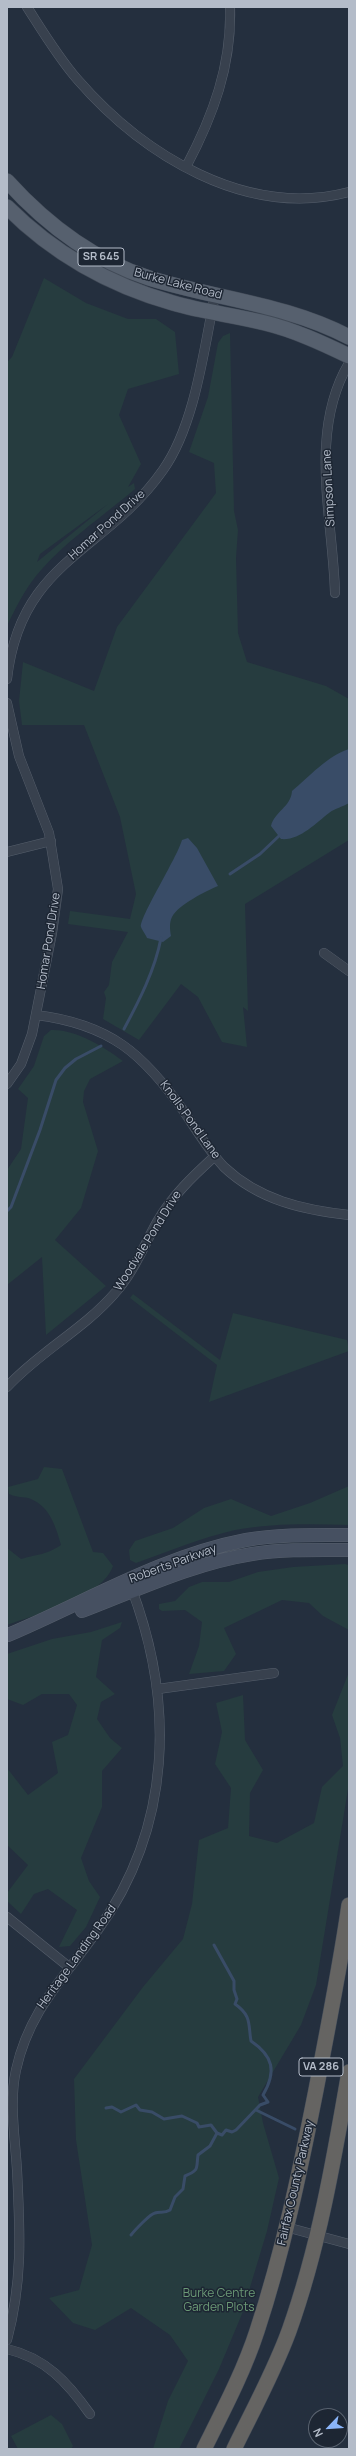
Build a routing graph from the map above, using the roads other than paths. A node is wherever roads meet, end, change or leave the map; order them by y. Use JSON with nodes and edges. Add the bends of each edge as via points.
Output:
{"nodes":[{"id":1,"x":27,"y":7,"type":"edge"},
{"id":2,"x":230,"y":7,"type":"edge"},
{"id":3,"x":186,"y":167,"type":"junction"},
{"id":4,"x":7,"y":181,"type":"edge"},
{"id":5,"x":349,"y":192,"type":"edge"},
{"id":6,"x":7,"y":208,"type":"edge"},
{"id":7,"x":215,"y":295,"type":"junction"},
{"id":8,"x":211,"y":312,"type":"junction"},
{"id":9,"x":349,"y":337,"type":"edge"},
{"id":10,"x":349,"y":356,"type":"edge"},
{"id":11,"x":349,"y":363,"type":"edge"},
{"id":12,"x":335,"y":593,"type":"dead end"},
{"id":13,"x":7,"y":679,"type":"edge"},
{"id":14,"x":7,"y":703,"type":"edge"},
{"id":15,"x":52,"y":842,"type":"junction"},
{"id":16,"x":7,"y":852,"type":"edge"},
{"id":17,"x":324,"y":953,"type":"dead end"},
{"id":18,"x":349,"y":971,"type":"edge"},
{"id":19,"x":36,"y":1015,"type":"junction"},
{"id":20,"x":7,"y":1084,"type":"edge"},
{"id":21,"x":215,"y":1156,"type":"junction"},
{"id":22,"x":349,"y":1215,"type":"edge"},
{"id":23,"x":7,"y":1387,"type":"edge"},
{"id":24,"x":349,"y":1535,"type":"edge"},
{"id":25,"x":349,"y":1550,"type":"edge"},
{"id":26,"x":130,"y":1586,"type":"junction"},
{"id":27,"x":8,"y":1635,"type":"edge"},
{"id":28,"x":274,"y":1673,"type":"dead end"},
{"id":29,"x":158,"y":1689,"type":"junction"},
{"id":30,"x":349,"y":1905,"type":"edge"},
{"id":31,"x":7,"y":1917,"type":"edge"},
{"id":32,"x":69,"y":1967,"type":"junction"},
{"id":33,"x":349,"y":2072,"type":"edge"},
{"id":34,"x":11,"y":2153,"type":"edge"},
{"id":35,"x":286,"y":2227,"type":"junction"},
{"id":36,"x":317,"y":2236,"type":"junction"},
{"id":37,"x":349,"y":2244,"type":"edge"},
{"id":38,"x":7,"y":2340,"type":"edge"},
{"id":39,"x":7,"y":2349,"type":"edge"},
{"id":40,"x":90,"y":2414,"type":"dead end"},
{"id":41,"x":204,"y":2449,"type":"edge"},
{"id":42,"x":234,"y":2449,"type":"edge"}],
"edges":[{"from":1,"to":3,"type":"street","via":[[64,63],[94,98],[135,134]]},
{"from":2,"to":3,"type":"street","via":[[229,42],[221,87],[204,133]]},
{"from":3,"to":5,"type":"street","via":[[234,188],[267,197],[314,199]]},
{"from":4,"to":7,"type":"main road","name":"Burke Lake Road","number":"SR 645","via":[[34,210],[75,242],[94,253],[148,278]]},
{"from":6,"to":8,"type":"main road","name":"Burke Lake Road","number":"SR 645","via":[[34,233],[89,270],[144,294]]},
{"from":7,"to":8,"type":"street","name":"Homar Pond Drive"},
{"from":7,"to":9,"type":"main road","name":"Burke Lake Road","number":"SR 645","via":[[305,316]]},
{"from":8,"to":10,"type":"main road","name":"Burke Lake Road","number":"SR 645","via":[[295,332]]},
{"from":8,"to":13,"type":"street","name":"Homar Pond Drive","via":[[189,411],[170,460],[137,501],[66,561],[37,594],[17,632]]},
{"from":11,"to":12,"type":"street","name":"Simpson Lane","via":[[337,389],[327,432],[325,469]]},
{"from":14,"to":15,"type":"street","name":"Homar Pond Drive","via":[[14,741]]},
{"from":15,"to":16,"type":"street"},
{"from":15,"to":19,"type":"street","name":"Homar Pond Drive","via":[[57,874],[57,904]]},
{"from":17,"to":18,"type":"street"},
{"from":19,"to":20,"type":"street","name":"Homar Pond Drive","via":[[28,1049]]},
{"from":19,"to":21,"type":"street","name":"Knolls Pond Lane","via":[[87,1026],[132,1051],[157,1075]]},
{"from":21,"to":22,"type":"street","name":"Knolls Pond Lane","via":[[242,1180],[278,1201],[321,1212]]},
{"from":21,"to":23,"type":"street","name":"Woodvale Pond Drive","via":[[170,1202],[135,1267],[115,1294],[22,1370]]},
{"from":24,"to":26,"type":"main road","name":"Roberts Parkway","via":[[281,1536],[248,1540],[202,1551]]},
{"from":25,"to":26,"type":"main road","name":"Roberts Parkway","via":[[251,1554]]},
{"from":26,"to":27,"type":"main road","name":"Roberts Parkway","via":[[64,1618]]},
{"from":26,"to":29,"type":"street","name":"Heritage Landing Road","via":[[146,1633]]},
{"from":28,"to":29,"type":"street"},
{"from":29,"to":32,"type":"street","name":"Heritage Landing Road","via":[[160,1761],[145,1835],[130,1878],[117,1902]]},
{"from":30,"to":35,"type":"highway","name":"Fairfax County Parkway","number":"VA 286","via":[[337,1991]]},
{"from":31,"to":32,"type":"street"},
{"from":32,"to":34,"type":"street","name":"Heritage Landing Road","via":[[38,2010],[20,2055],[14,2091]]},
{"from":33,"to":36,"type":"highway","number":"VA 286"},
{"from":34,"to":38,"type":"street","name":"Heritage Landing Road","via":[[20,2258],[17,2292]]},
{"from":35,"to":36,"type":"street"},
{"from":35,"to":41,"type":"highway","name":"Fairfax County Parkway","number":"VA 286","via":[[257,2332]]},
{"from":36,"to":37,"type":"street"},
{"from":36,"to":42,"type":"highway","number":"VA 286","via":[[288,2332]]},
{"from":39,"to":40,"type":"street","via":[[29,2356],[53,2370],[72,2388]]}]}
